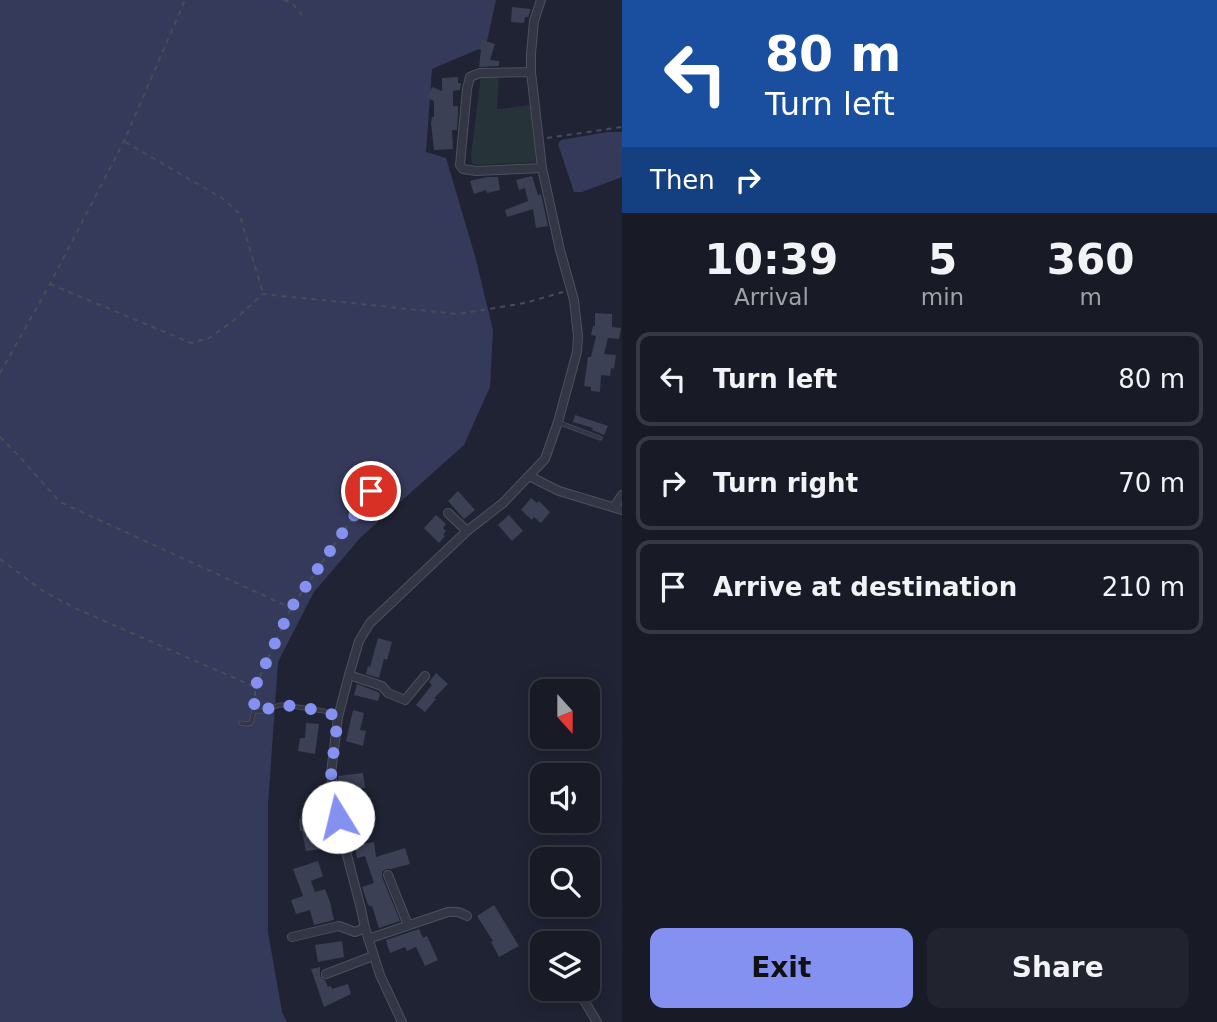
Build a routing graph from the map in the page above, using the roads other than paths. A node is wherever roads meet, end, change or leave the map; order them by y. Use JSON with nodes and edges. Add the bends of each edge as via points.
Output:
{"nodes":[{"id":1,"x":541,"y":0,"type":"edge"},
{"id":2,"x":531,"y":72,"type":"junction"},
{"id":3,"x":542,"y":168,"type":"junction"},
{"id":4,"x":558,"y":422,"type":"junction"},
{"id":5,"x":600,"y":438,"type":"dead end"},
{"id":6,"x":528,"y":476,"type":"junction"},
{"id":7,"x":622,"y":495,"type":"edge"},
{"id":8,"x":618,"y":509,"type":"edge"},
{"id":9,"x":449,"y":513,"type":"dead end"},
{"id":10,"x":467,"y":531,"type":"junction"},
{"id":11,"x":349,"y":676,"type":"junction"},
{"id":12,"x":425,"y":676,"type":"dead end"},
{"id":13,"x":338,"y":717,"type":"junction"},
{"id":14,"x":241,"y":723,"type":"dead end"},
{"id":15,"x":388,"y":875,"type":"dead end"},
{"id":16,"x":467,"y":916,"type":"dead end"},
{"id":17,"x":408,"y":925,"type":"junction"},
{"id":18,"x":365,"y":928,"type":"junction"},
{"id":19,"x":292,"y":937,"type":"dead end"},
{"id":20,"x":368,"y":939,"type":"junction"},
{"id":21,"x":373,"y":956,"type":"junction"},
{"id":22,"x":326,"y":974,"type":"dead end"},
{"id":23,"x":584,"y":1001,"type":"edge"},
{"id":24,"x":402,"y":1022,"type":"edge"},
{"id":25,"x":597,"y":1022,"type":"edge"}],
"edges":[{"from":1,"to":2,"type":"street","via":[[534,21]]},
{"from":2,"to":3,"type":"street"},
{"from":2,"to":3,"type":"street","via":[[470,77],[460,165],[476,171]]},
{"from":3,"to":4,"type":"street","via":[[577,317],[577,352]]},
{"from":4,"to":5,"type":"lane"},
{"from":4,"to":6,"type":"street","via":[[545,459]]},
{"from":6,"to":8,"type":"street"},
{"from":6,"to":10,"type":"street"},
{"from":7,"to":8,"type":"street"},
{"from":9,"to":10,"type":"street"},
{"from":10,"to":11,"type":"street","via":[[370,623],[359,641]]},
{"from":11,"to":12,"type":"street","via":[[405,700]]},
{"from":11,"to":13,"type":"street"},
{"from":13,"to":14,"type":"lane","via":[[279,705],[254,711],[251,723]]},
{"from":13,"to":18,"type":"street","via":[[331,773]]},
{"from":15,"to":17,"type":"street"},
{"from":16,"to":17,"type":"street","via":[[454,911]]},
{"from":17,"to":20,"type":"street"},
{"from":18,"to":19,"type":"street","via":[[355,932],[342,926]]},
{"from":18,"to":20,"type":"street"},
{"from":20,"to":21,"type":"street"},
{"from":21,"to":22,"type":"street"},
{"from":21,"to":24,"type":"street"},
{"from":23,"to":25,"type":"street"}]}
